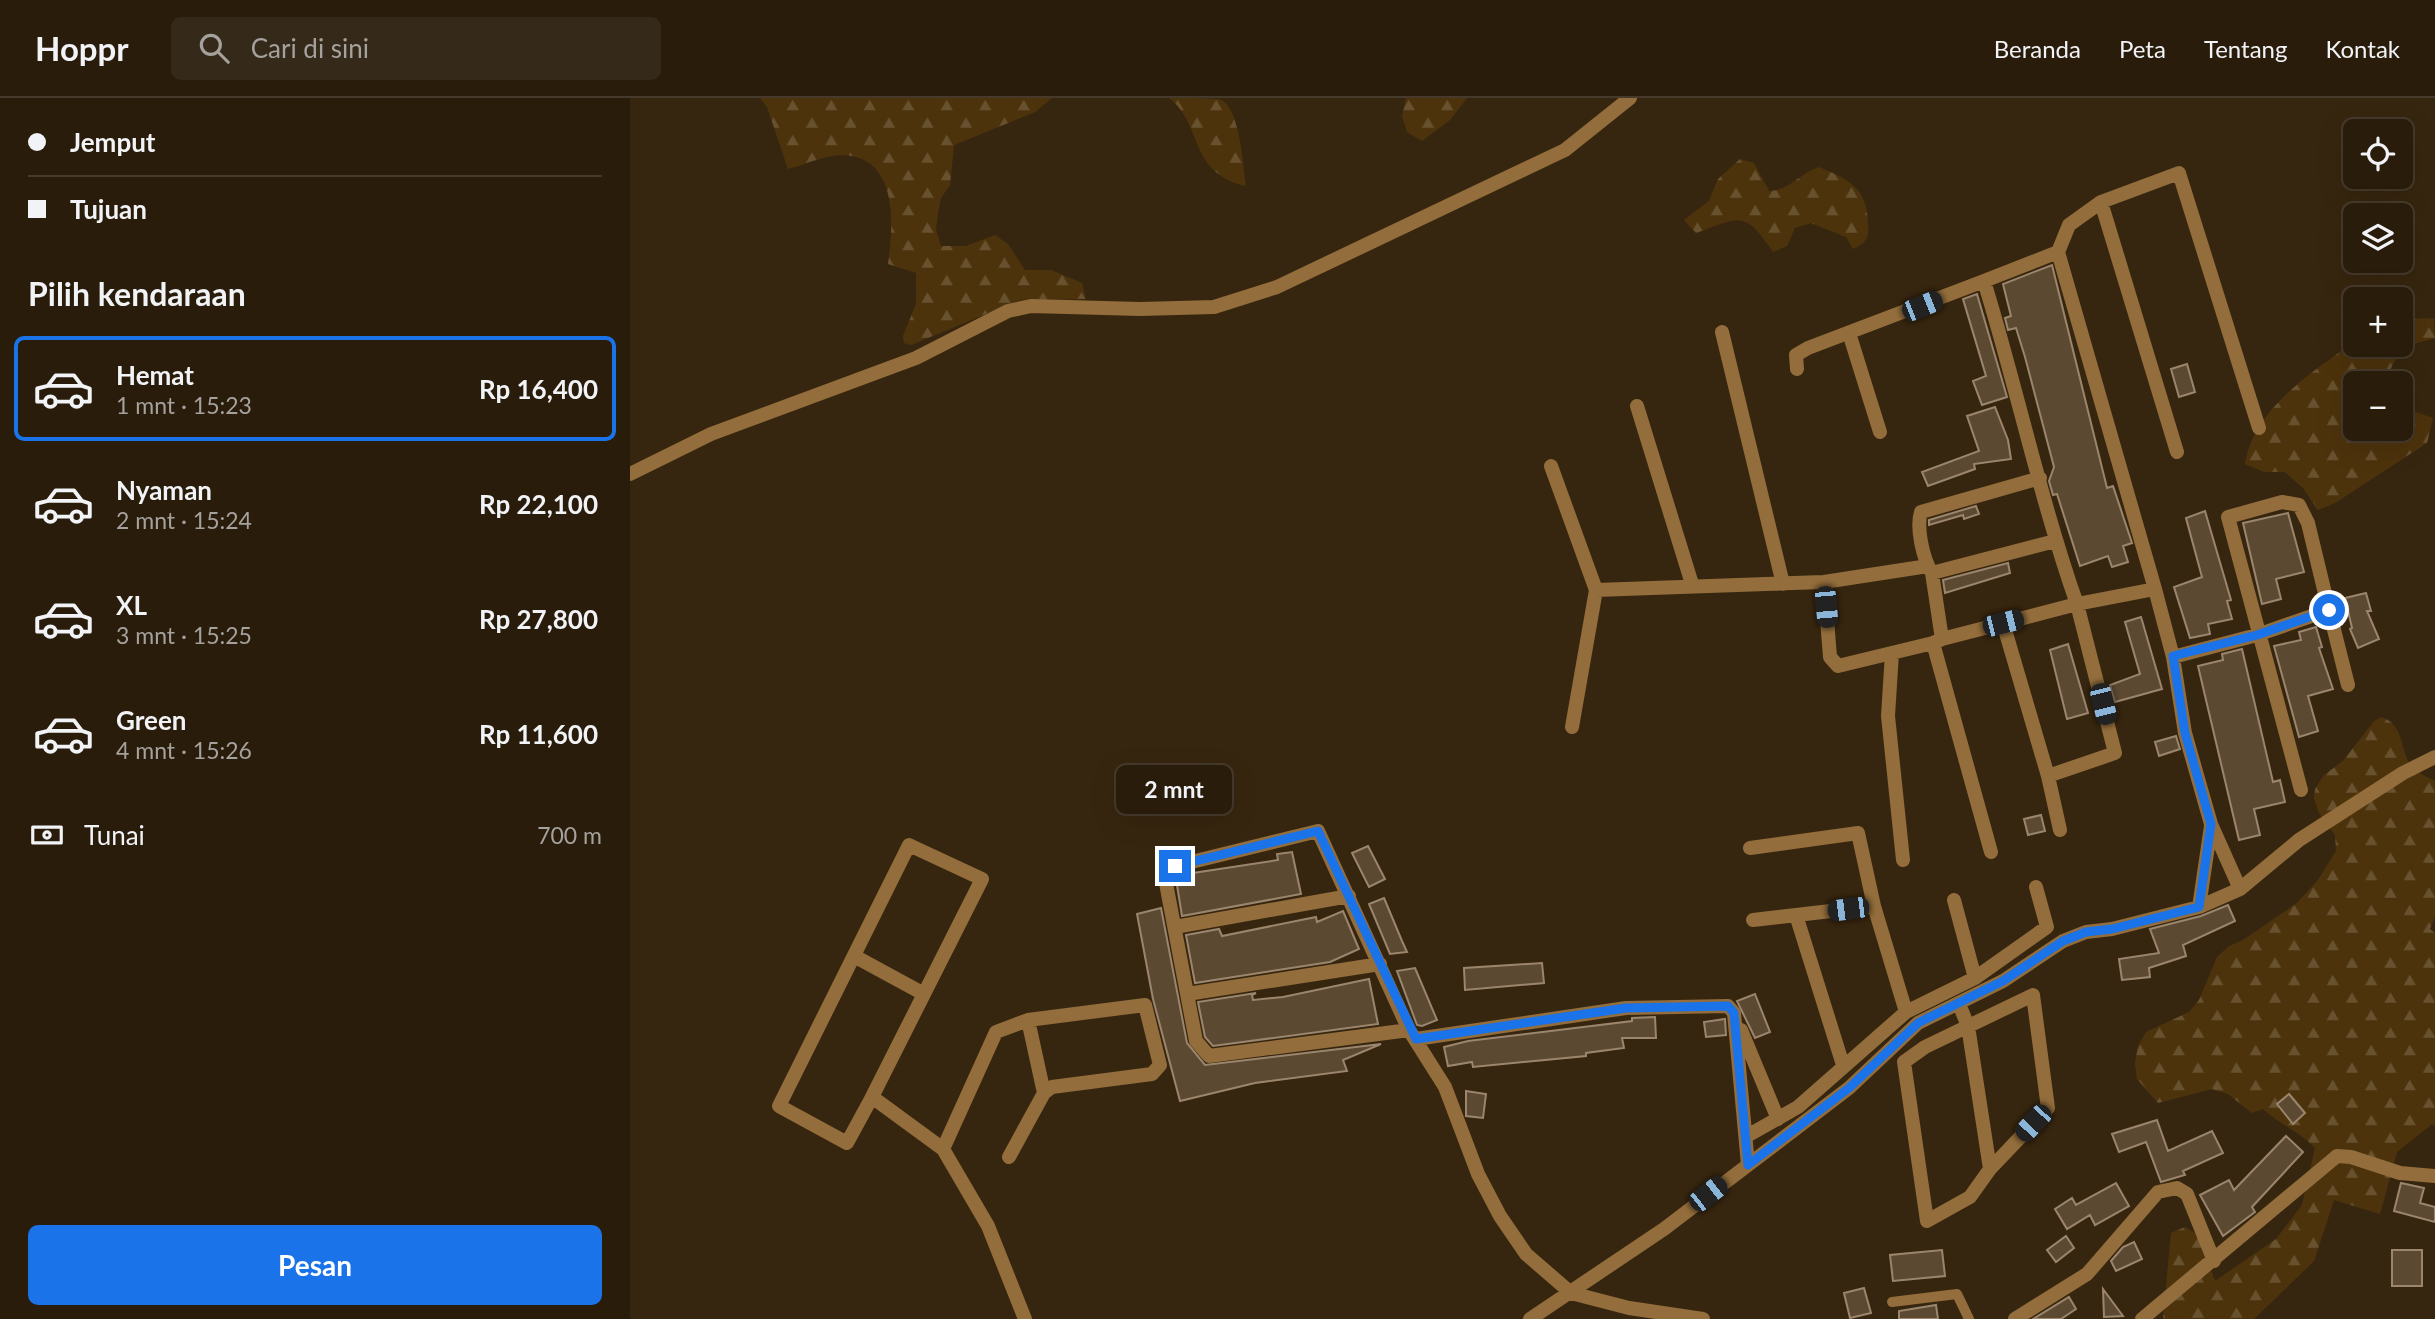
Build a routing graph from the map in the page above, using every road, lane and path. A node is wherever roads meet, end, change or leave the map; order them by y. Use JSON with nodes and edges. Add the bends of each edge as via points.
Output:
{"nodes":[{"id":1,"x":1630,"y":98,"type":"edge"},
{"id":2,"x":2101,"y":202,"type":"junction"},
{"id":3,"x":2058,"y":252,"type":"junction"},
{"id":4,"x":1984,"y":281,"type":"junction"},
{"id":5,"x":1722,"y":332,"type":"dead end"},
{"id":6,"x":1849,"y":333,"type":"junction"},
{"id":7,"x":1797,"y":369,"type":"dead end"},
{"id":8,"x":1637,"y":406,"type":"dead end"},
{"id":9,"x":2259,"y":428,"type":"dead end"},
{"id":10,"x":1880,"y":432,"type":"dead end"},
{"id":11,"x":2177,"y":452,"type":"dead end"},
{"id":12,"x":1551,"y":466,"type":"dead end"},
{"id":13,"x":630,"y":474,"type":"edge"},
{"id":14,"x":2040,"y":478,"type":"junction"},
{"id":15,"x":2055,"y":541,"type":"junction"},
{"id":16,"x":1930,"y":569,"type":"junction"},
{"id":17,"x":1824,"y":582,"type":"junction"},
{"id":18,"x":1692,"y":584,"type":"junction"},
{"id":19,"x":1783,"y":584,"type":"junction"},
{"id":20,"x":2155,"y":589,"type":"junction"},
{"id":21,"x":1596,"y":590,"type":"junction"},
{"id":22,"x":2077,"y":604,"type":"junction"},
{"id":23,"x":2329,"y":610,"type":"junction"},
{"id":24,"x":2003,"y":623,"type":"junction"},
{"id":25,"x":2257,"y":635,"type":"junction"},
{"id":26,"x":1938,"y":641,"type":"junction"},
{"id":27,"x":1892,"y":653,"type":"junction"},
{"id":28,"x":2173,"y":656,"type":"junction"},
{"id":29,"x":2348,"y":685,"type":"dead end"},
{"id":30,"x":1572,"y":727,"type":"dead end"},
{"id":31,"x":2435,"y":757,"type":"edge"},
{"id":32,"x":2048,"y":776,"type":"junction"},
{"id":33,"x":2301,"y":790,"type":"dead end"},
{"id":34,"x":2211,"y":824,"type":"junction"},
{"id":35,"x":2060,"y":830,"type":"dead end"},
{"id":36,"x":1749,"y":849,"type":"dead end"},
{"id":37,"x":1991,"y":852,"type":"dead end"},
{"id":38,"x":1903,"y":860,"type":"dead end"},
{"id":39,"x":2036,"y":887,"type":"dead end"},
{"id":40,"x":2240,"y":889,"type":"junction"},
{"id":41,"x":1349,"y":895,"type":"junction"},
{"id":42,"x":1954,"y":900,"type":"dead end"},
{"id":43,"x":1874,"y":906,"type":"junction"},
{"id":44,"x":2199,"y":907,"type":"junction"},
{"id":45,"x":1796,"y":915,"type":"junction"},
{"id":46,"x":1753,"y":920,"type":"dead end"},
{"id":47,"x":1175,"y":927,"type":"junction"},
{"id":48,"x":854,"y":956,"type":"junction"},
{"id":49,"x":1380,"y":964,"type":"junction"},
{"id":50,"x":1975,"y":978,"type":"junction"},
{"id":51,"x":924,"y":994,"type":"junction"},
{"id":52,"x":1186,"y":994,"type":"junction"},
{"id":53,"x":1959,"y":1004,"type":"junction"},
{"id":54,"x":1906,"y":1012,"type":"junction"},
{"id":55,"x":1734,"y":1013,"type":"junction"},
{"id":56,"x":1028,"y":1020,"type":"junction"},
{"id":57,"x":1968,"y":1026,"type":"junction"},
{"id":58,"x":1413,"y":1034,"type":"junction"},
{"id":59,"x":1843,"y":1065,"type":"junction"},
{"id":60,"x":1044,"y":1093,"type":"junction"},
{"id":61,"x":872,"y":1097,"type":"junction"},
{"id":62,"x":1777,"y":1119,"type":"junction"},
{"id":63,"x":1747,"y":1136,"type":"junction"},
{"id":64,"x":943,"y":1149,"type":"junction"},
{"id":65,"x":1009,"y":1157,"type":"dead end"},
{"id":66,"x":1748,"y":1165,"type":"junction"},
{"id":67,"x":1990,"y":1169,"type":"junction"},
{"id":68,"x":2435,"y":1177,"type":"edge"},
{"id":69,"x":2214,"y":1261,"type":"junction"},
{"id":70,"x":1571,"y":1293,"type":"junction"},
{"id":71,"x":1892,"y":1302,"type":"dead end"},
{"id":72,"x":1025,"y":1319,"type":"edge"},
{"id":73,"x":1530,"y":1319,"type":"edge"},
{"id":74,"x":1703,"y":1319,"type":"edge"},
{"id":75,"x":1969,"y":1319,"type":"edge"},
{"id":76,"x":2015,"y":1319,"type":"edge"},
{"id":77,"x":2143,"y":1319,"type":"edge"}],
"edges":[{"from":1,"to":13,"type":"street","via":[[1565,150],[1277,287],[1214,307],[1031,306],[1008,311],[916,358],[711,434]]},
{"from":2,"to":3,"type":"street","via":[[2069,225]]},
{"from":2,"to":9,"type":"street","via":[[2179,173]]},
{"from":2,"to":11,"type":"street"},
{"from":3,"to":4,"type":"street"},
{"from":3,"to":20,"type":"street"},
{"from":4,"to":6,"type":"street"},
{"from":4,"to":14,"type":"street"},
{"from":5,"to":19,"type":"street"},
{"from":6,"to":7,"type":"street","via":[[1797,355]]},
{"from":6,"to":10,"type":"street"},
{"from":8,"to":18,"type":"street"},
{"from":12,"to":21,"type":"street"},
{"from":14,"to":15,"type":"street"},
{"from":14,"to":16,"type":"street","via":[[1921,512],[1919,523]]},
{"from":15,"to":16,"type":"street"},
{"from":15,"to":22,"type":"street"},
{"from":16,"to":17,"type":"street"},
{"from":16,"to":26,"type":"street"},
{"from":17,"to":19,"type":"street"},
{"from":17,"to":27,"type":"street","via":[[1834,664]]},
{"from":18,"to":19,"type":"street"},
{"from":18,"to":21,"type":"street"},
{"from":20,"to":22,"type":"street"},
{"from":20,"to":28,"type":"street"},
{"from":21,"to":30,"type":"street"},
{"from":22,"to":24,"type":"street"},
{"from":22,"to":32,"type":"street","via":[[2115,753]]},
{"from":23,"to":25,"type":"street"},
{"from":23,"to":25,"type":"street","via":[[2300,505],[2282,502],[2228,517]]},
{"from":23,"to":29,"type":"street"},
{"from":24,"to":26,"type":"street"},
{"from":24,"to":32,"type":"street"},
{"from":25,"to":28,"type":"street"},
{"from":25,"to":33,"type":"street"},
{"from":26,"to":27,"type":"street"},
{"from":26,"to":37,"type":"street"},
{"from":27,"to":38,"type":"street","via":[[1888,716]]},
{"from":28,"to":34,"type":"street","via":[[2185,733]]},
{"from":31,"to":40,"type":"street","via":[[2299,841]]},
{"from":32,"to":35,"type":"street"},
{"from":34,"to":40,"type":"street"},
{"from":34,"to":44,"type":"street"},
{"from":36,"to":43,"type":"street","via":[[1858,833]]},
{"from":39,"to":50,"type":"street","via":[[2047,927]]},
{"from":40,"to":44,"type":"street"},
{"from":41,"to":47,"type":"street"},
{"from":41,"to":47,"type":"street","via":[[1317,831],[1175,866],[1165,878]]},
{"from":41,"to":49,"type":"street"},
{"from":42,"to":50,"type":"street"},
{"from":43,"to":45,"type":"street"},
{"from":43,"to":54,"type":"street"},
{"from":44,"to":53,"type":"street","via":[[2063,941]]},
{"from":45,"to":46,"type":"street"},
{"from":45,"to":59,"type":"street"},
{"from":47,"to":52,"type":"street"},
{"from":48,"to":51,"type":"street"},
{"from":48,"to":51,"type":"street","via":[[909,845],[982,879]]},
{"from":48,"to":61,"type":"street","via":[[779,1106],[847,1143]]},
{"from":49,"to":52,"type":"street"},
{"from":49,"to":58,"type":"street"},
{"from":50,"to":54,"type":"street"},
{"from":51,"to":61,"type":"street"},
{"from":52,"to":58,"type":"street","via":[[1196,1041],[1209,1056]]},
{"from":53,"to":57,"type":"street"},
{"from":53,"to":66,"type":"street","via":[[1918,1023],[1849,1088]]},
{"from":54,"to":59,"type":"street"},
{"from":55,"to":58,"type":"street","via":[[1726,1005],[1626,1008]]},
{"from":55,"to":62,"type":"street"},
{"from":55,"to":63,"type":"street"},
{"from":56,"to":60,"type":"street"},
{"from":56,"to":60,"type":"street","via":[[1140,1004],[1149,1009],[1158,1070],[1059,1086]]},
{"from":56,"to":64,"type":"street","via":[[996,1032]]},
{"from":57,"to":67,"type":"street"},
{"from":57,"to":67,"type":"street","via":[[2033,995],[2048,1108]]},
{"from":57,"to":67,"type":"street","via":[[1904,1062],[1927,1220],[1970,1197]]},
{"from":58,"to":70,"type":"street","via":[[1440,1077],[1478,1174],[1500,1216],[1526,1254]]},
{"from":59,"to":62,"type":"street","via":[[1798,1107]]},
{"from":60,"to":65,"type":"street"},
{"from":61,"to":64,"type":"street"},
{"from":62,"to":63,"type":"street"},
{"from":63,"to":66,"type":"street"},
{"from":64,"to":72,"type":"street","via":[[988,1226]]},
{"from":66,"to":70,"type":"street"},
{"from":68,"to":69,"type":"street","via":[[2337,1156]]},
{"from":69,"to":76,"type":"street","via":[[2187,1194],[2177,1188],[2158,1192],[2087,1274]]},
{"from":69,"to":77,"type":"street"},
{"from":70,"to":73,"type":"street"},
{"from":70,"to":74,"type":"street","via":[[1629,1308]]},
{"from":71,"to":75,"type":"lane","via":[[1956,1294]]}]}
